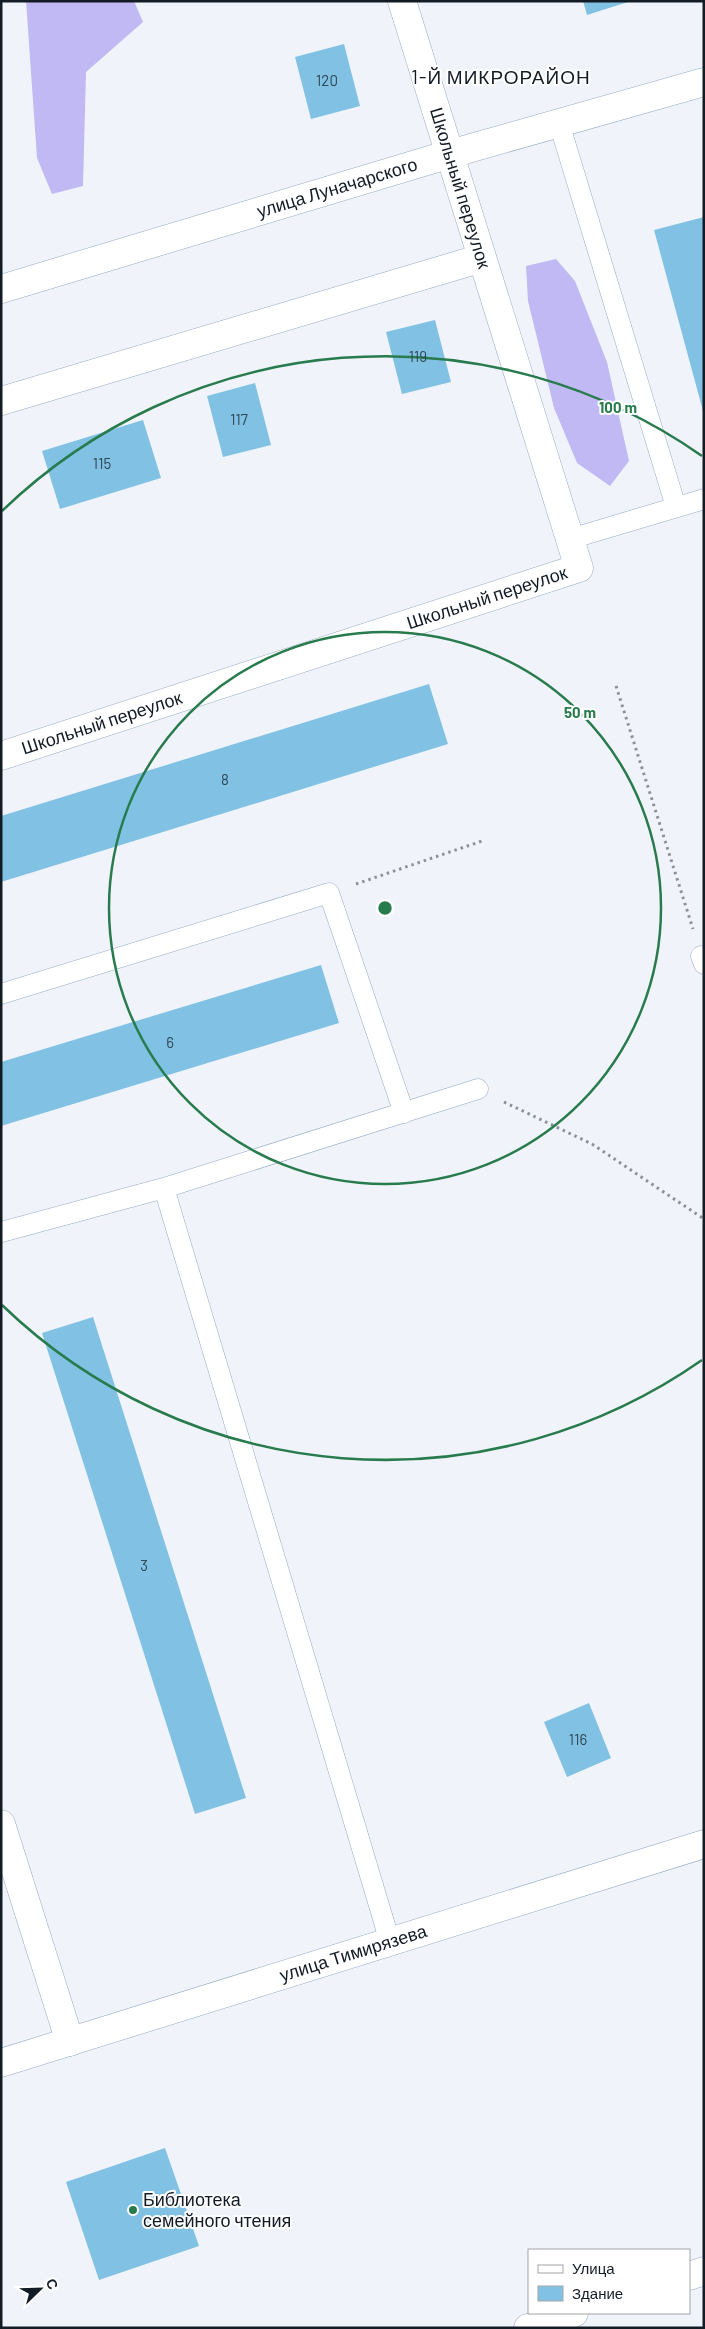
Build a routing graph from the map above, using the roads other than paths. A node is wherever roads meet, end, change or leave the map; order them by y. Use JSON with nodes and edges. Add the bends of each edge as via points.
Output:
{"nodes":[{"id":1,"x":402,"y":1,"type":"edge"},
{"id":2,"x":704,"y":82,"type":"edge"},
{"id":3,"x":559,"y":123,"type":"junction"},
{"id":4,"x":450,"y":154,"type":"junction"},
{"id":5,"x":482,"y":258,"type":"junction"},
{"id":6,"x":1,"y":289,"type":"edge"},
{"id":7,"x":1,"y":401,"type":"edge"},
{"id":8,"x":704,"y":499,"type":"edge"},
{"id":9,"x":676,"y":507,"type":"junction"},
{"id":10,"x":570,"y":539,"type":"junction"},
{"id":11,"x":1,"y":756,"type":"edge"},
{"id":12,"x":1,"y":994,"type":"edge"},
{"id":13,"x":478,"y":1090,"type":"road end"},
{"id":14,"x":404,"y":1113,"type":"junction"},
{"id":15,"x":164,"y":1188,"type":"junction"},
{"id":16,"x":1,"y":1232,"type":"edge"},
{"id":17,"x":1,"y":1824,"type":"edge"},
{"id":18,"x":704,"y":1844,"type":"edge"},
{"id":19,"x":390,"y":1942,"type":"junction"},
{"id":20,"x":70,"y":2042,"type":"junction"},
{"id":21,"x":1,"y":2063,"type":"edge"},
{"id":22,"x":704,"y":2271,"type":"edge"},
{"id":23,"x":690,"y":2276,"type":"edge"},
{"id":24,"x":571,"y":2314,"type":"edge"},
{"id":25,"x":528,"y":2328,"type":"edge"}],
"edges":[{"from":1,"to":4,"type":"street","name":"Школьный переулок"},
{"from":2,"to":3,"type":"street","name":"улица Луначарского"},
{"from":3,"to":4,"type":"street","name":"улица Луначарского"},
{"from":3,"to":9,"type":"lane"},
{"from":4,"to":5,"type":"street","name":"Школьный переулок"},
{"from":4,"to":6,"type":"street","name":"улица Луначарского"},
{"from":5,"to":7,"type":"street"},
{"from":5,"to":10,"type":"street","name":"Школьный переулок"},
{"from":8,"to":9,"type":"lane"},
{"from":9,"to":10,"type":"lane"},
{"from":10,"to":11,"type":"street","name":"Школьный переулок","via":[[579,568]]},
{"from":12,"to":14,"type":"lane","via":[[330,893]]},
{"from":13,"to":14,"type":"lane"},
{"from":14,"to":15,"type":"lane"},
{"from":15,"to":16,"type":"lane"},
{"from":15,"to":19,"type":"lane"},
{"from":17,"to":20,"type":"street"},
{"from":18,"to":19,"type":"street","name":"улица Тимирязева"},
{"from":19,"to":20,"type":"street","name":"улица Тимирязева"},
{"from":20,"to":21,"type":"street","name":"улица Тимирязева"},
{"from":22,"to":23,"type":"street"},
{"from":24,"to":25,"type":"street"}]}
